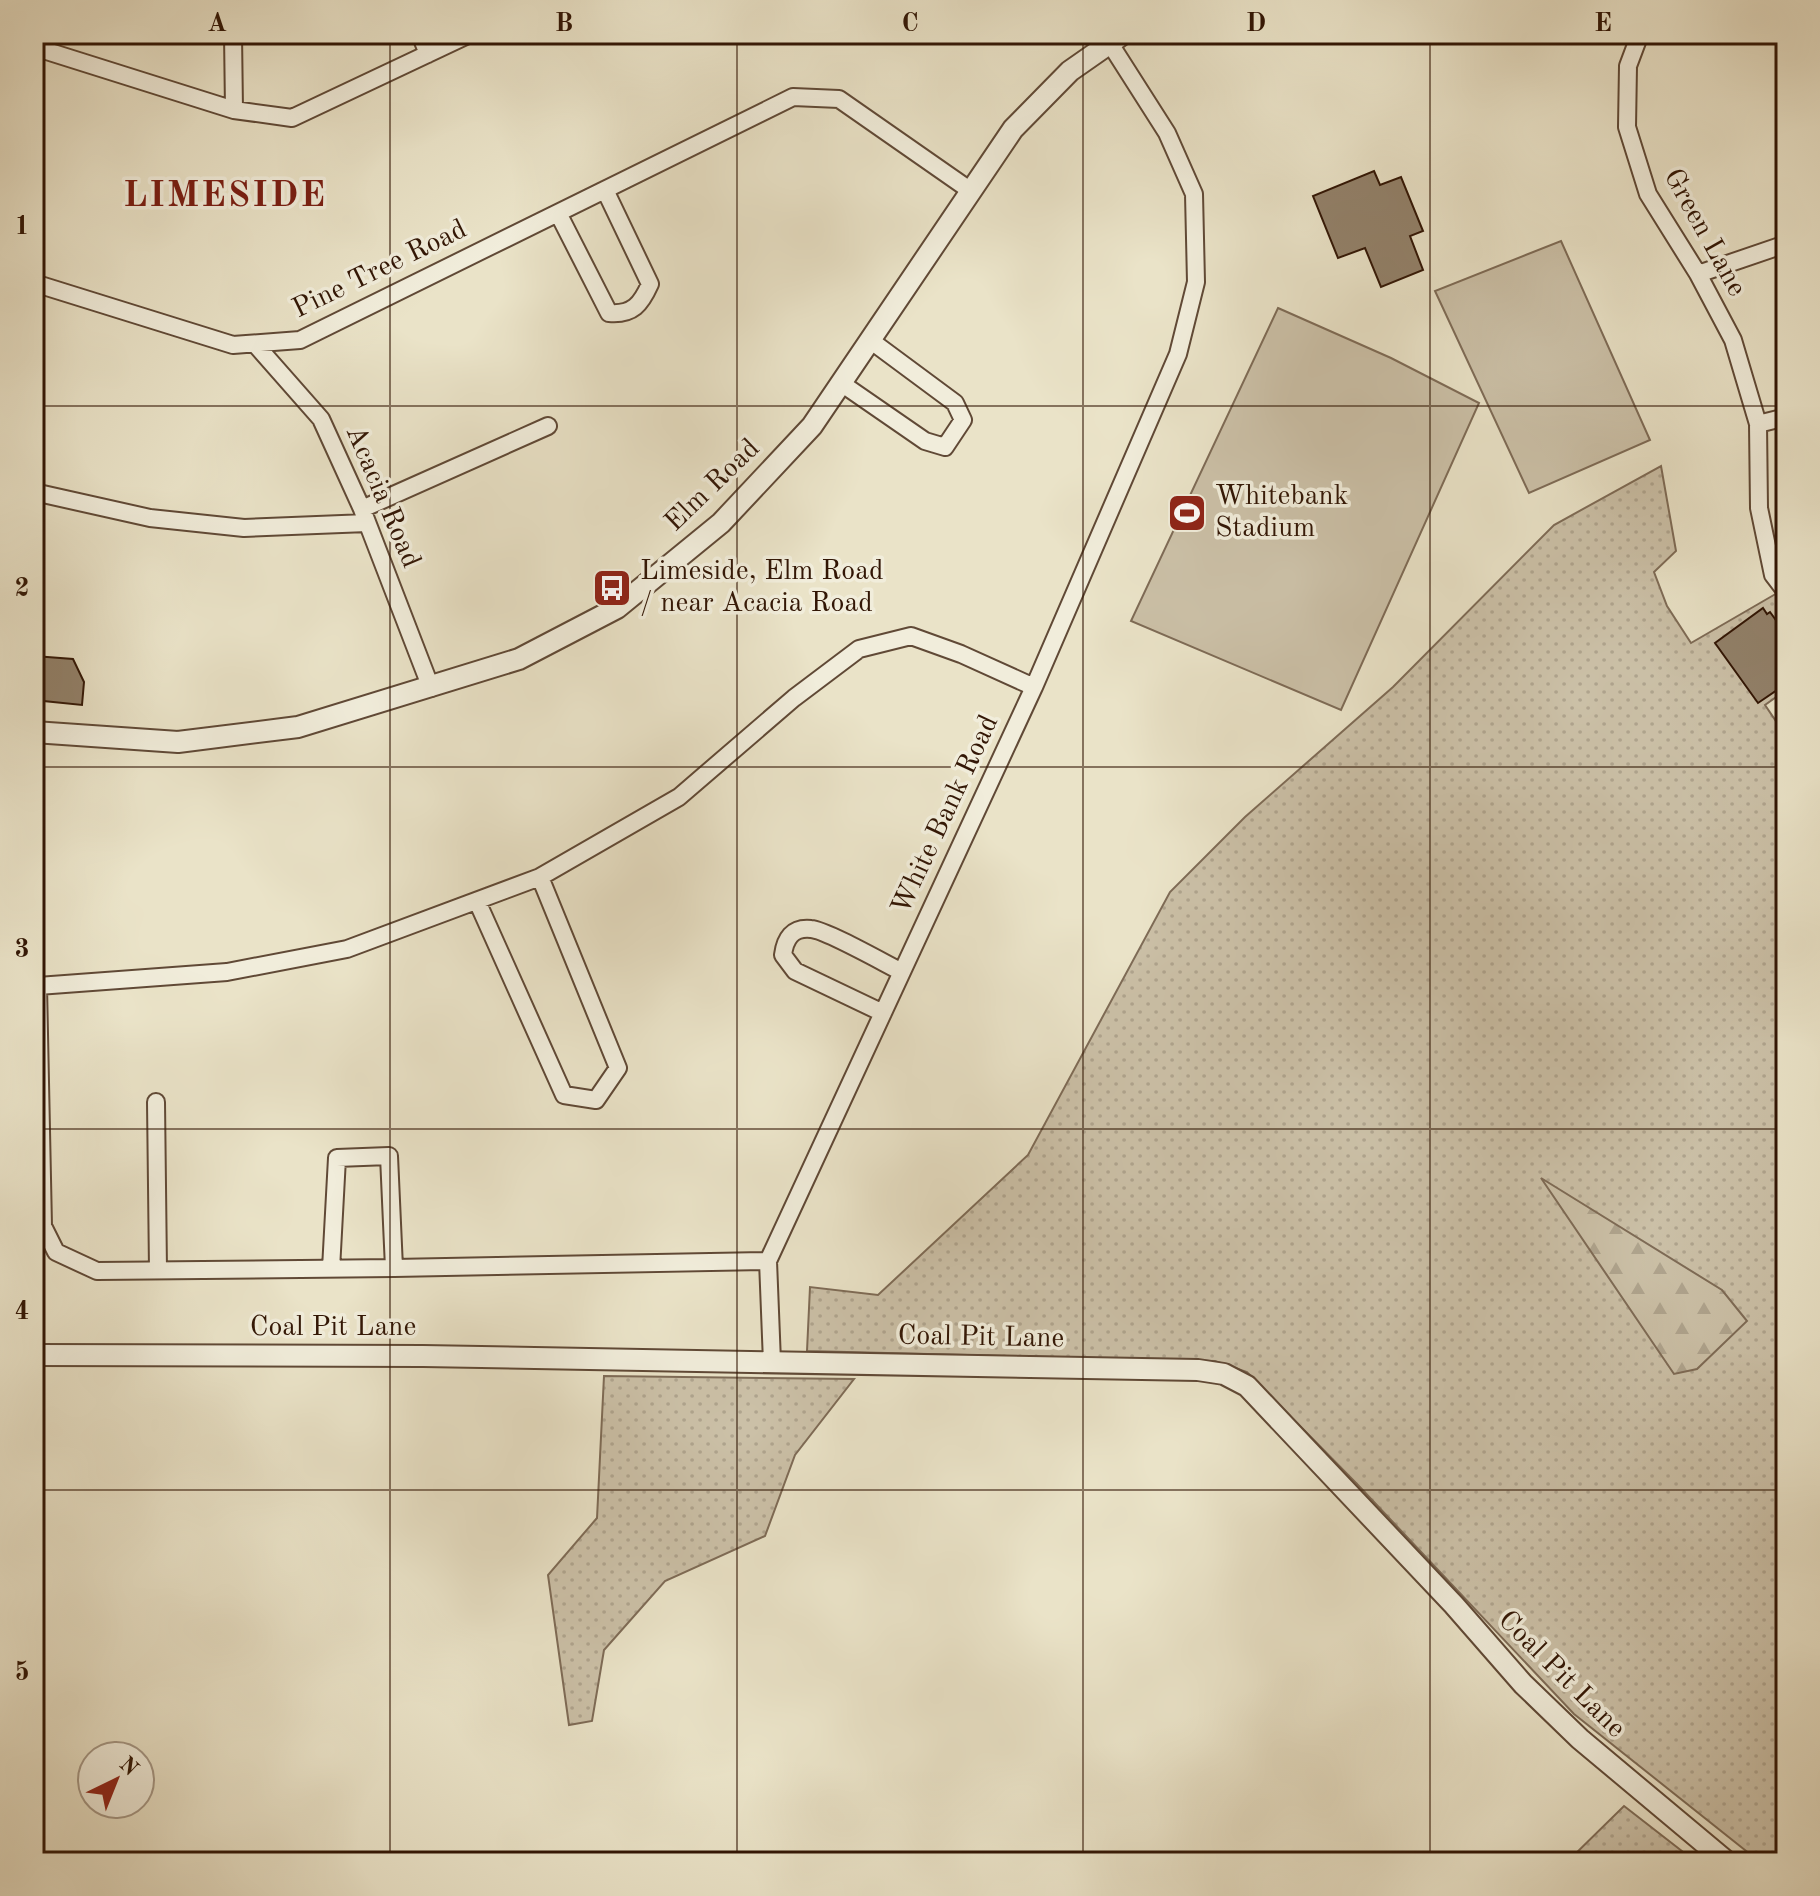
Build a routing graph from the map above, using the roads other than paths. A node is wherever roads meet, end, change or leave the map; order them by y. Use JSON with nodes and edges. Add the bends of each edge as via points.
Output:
{"nodes":[{"id":1,"x":233,"y":34,"type":"edge"},
{"id":2,"x":420,"y":34,"type":"edge"},
{"id":3,"x":470,"y":34,"type":"edge"},
{"id":4,"x":1640,"y":34,"type":"edge"},
{"id":5,"x":1116,"y":38,"type":"edge"},
{"id":6,"x":34,"y":47,"type":"edge"},
{"id":7,"x":428,"y":54,"type":"junction"},
{"id":8,"x":234,"y":110,"type":"junction"},
{"id":9,"x":605,"y":190,"type":"junction"},
{"id":10,"x":971,"y":191,"type":"junction"},
{"id":11,"x":558,"y":213,"type":"junction"},
{"id":12,"x":1786,"y":244,"type":"edge"},
{"id":13,"x":1698,"y":274,"type":"junction"},
{"id":14,"x":34,"y":283,"type":"edge"},
{"id":15,"x":870,"y":340,"type":"junction"},
{"id":16,"x":255,"y":344,"type":"junction"},
{"id":17,"x":841,"y":383,"type":"junction"},
{"id":18,"x":1786,"y":417,"type":"edge"},
{"id":19,"x":1758,"y":424,"type":"junction"},
{"id":20,"x":548,"y":426,"type":"dead end"},
{"id":21,"x":34,"y":492,"type":"edge"},
{"id":22,"x":364,"y":516,"type":"junction"},
{"id":23,"x":1786,"y":592,"type":"edge"},
{"id":24,"x":1034,"y":687,"type":"junction"},
{"id":25,"x":431,"y":688,"type":"junction"},
{"id":26,"x":34,"y":732,"type":"edge"},
{"id":27,"x":540,"y":877,"type":"junction"},
{"id":28,"x":477,"y":901,"type":"junction"},
{"id":29,"x":902,"y":972,"type":"junction"},
{"id":30,"x":36,"y":981,"type":"edge"},
{"id":31,"x":883,"y":1013,"type":"junction"},
{"id":32,"x":156,"y":1102,"type":"dead end"},
{"id":33,"x":768,"y":1261,"type":"junction"},
{"id":34,"x":394,"y":1268,"type":"junction"},
{"id":35,"x":331,"y":1269,"type":"junction"},
{"id":36,"x":158,"y":1270,"type":"junction"},
{"id":37,"x":34,"y":1355,"type":"edge"},
{"id":38,"x":772,"y":1362,"type":"junction"},
{"id":39,"x":1727,"y":1862,"type":"edge"}],
"edges":[{"from":1,"to":8,"type":"street"},
{"from":2,"to":7,"type":"street"},
{"from":3,"to":7,"type":"street"},
{"from":4,"to":13,"type":"street","name":"Green Lane","via":[[1628,66],[1627,127],[1648,194]]},
{"from":5,"to":10,"type":"street","name":"Elm Road","via":[[1070,71],[1013,129]]},
{"from":5,"to":24,"type":"street","name":"White Bank Road","via":[[1194,194],[1196,282],[1178,354]]},
{"from":6,"to":8,"type":"street"},
{"from":7,"to":8,"type":"street","via":[[292,118]]},
{"from":9,"to":10,"type":"street","name":"Pine Tree Road","via":[[793,97],[839,99]]},
{"from":9,"to":11,"type":"street","name":"Pine Tree Road"},
{"from":9,"to":11,"type":"street","via":[[650,284],[643,301],[624,314],[609,313]]},
{"from":10,"to":15,"type":"street","name":"Elm Road"},
{"from":11,"to":16,"type":"street","name":"Pine Tree Road","via":[[300,340]]},
{"from":12,"to":13,"type":"street"},
{"from":13,"to":19,"type":"street","name":"Green Lane","via":[[1733,340]]},
{"from":14,"to":16,"type":"street","name":"Pine Tree Road","via":[[233,345]]},
{"from":15,"to":17,"type":"street","name":"Elm Road"},
{"from":15,"to":17,"type":"street","via":[[955,403],[963,420],[945,447],[925,441]]},
{"from":16,"to":22,"type":"street","name":"Acacia Road","via":[[321,419]]},
{"from":17,"to":25,"type":"street","name":"Elm Road","via":[[812,426],[721,523],[617,608],[519,659]]},
{"from":18,"to":19,"type":"street"},
{"from":19,"to":23,"type":"street","name":"Green Lane","via":[[1759,508],[1773,575]]},
{"from":20,"to":22,"type":"street"},
{"from":21,"to":22,"type":"street","via":[[150,518],[244,528]]},
{"from":22,"to":25,"type":"street","name":"Acacia Road"},
{"from":24,"to":27,"type":"street","via":[[911,636],[859,649],[679,797]]},
{"from":24,"to":29,"type":"street","name":"White Bank Road"},
{"from":25,"to":26,"type":"street","name":"Elm Road","via":[[298,727],[178,742]]},
{"from":27,"to":28,"type":"street"},
{"from":27,"to":28,"type":"street","via":[[618,1068],[596,1100],[564,1095]]},
{"from":28,"to":30,"type":"street","via":[[347,949],[227,972]]},
{"from":29,"to":31,"type":"street","name":"White Bank Road"},
{"from":29,"to":31,"type":"street","via":[[814,929],[791,934],[784,942],[783,955],[795,971]]},
{"from":30,"to":36,"type":"street","via":[[43,1226],[56,1252],[97,1271]]},
{"from":31,"to":33,"type":"street","name":"White Bank Road"},
{"from":32,"to":36,"type":"street"},
{"from":33,"to":34,"type":"street"},
{"from":33,"to":38,"type":"street"},
{"from":34,"to":35,"type":"street"},
{"from":34,"to":35,"type":"street","via":[[389,1156],[337,1158]]},
{"from":35,"to":36,"type":"street"},
{"from":37,"to":38,"type":"street","name":"Coal Pit Lane"},
{"from":38,"to":39,"type":"street","name":"Coal Pit Lane","via":[[1198,1370],[1224,1374],[1247,1386],[1523,1684]]}]}
